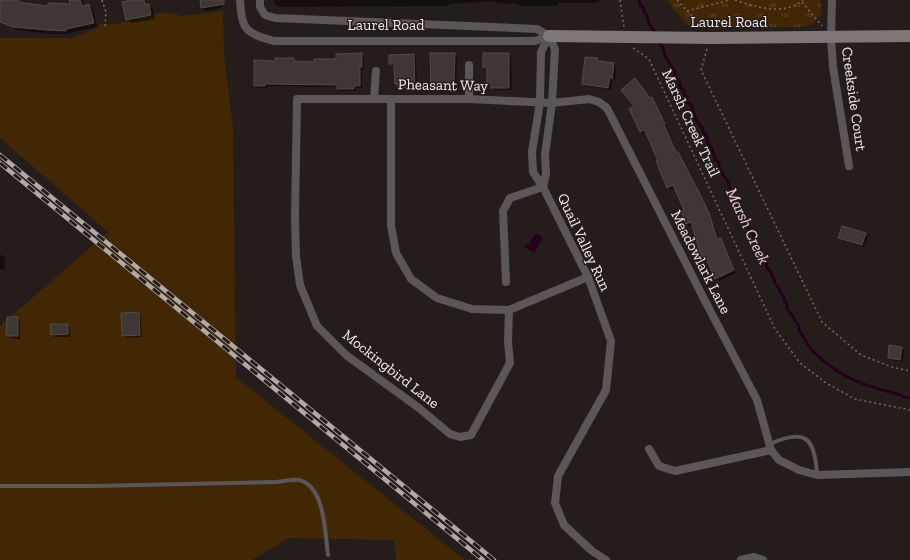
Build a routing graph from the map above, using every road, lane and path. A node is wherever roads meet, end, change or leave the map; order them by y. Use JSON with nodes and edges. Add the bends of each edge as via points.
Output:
{"nodes":[{"id":1,"x":102,"y":0,"type":"edge"},
{"id":2,"x":620,"y":0,"type":"edge"},
{"id":3,"x":676,"y":0,"type":"edge"},
{"id":4,"x":730,"y":0,"type":"edge"},
{"id":5,"x":735,"y":0,"type":"edge"},
{"id":6,"x":832,"y":0,"type":"edge"},
{"id":7,"x":802,"y":1,"type":"edge"},
{"id":8,"x":260,"y":3,"type":"edge"},
{"id":9,"x":240,"y":4,"type":"edge"},
{"id":10,"x":687,"y":11,"type":"junction"},
{"id":11,"x":105,"y":27,"type":"dead end"},
{"id":12,"x":549,"y":36,"type":"junction"},
{"id":13,"x":831,"y":36,"type":"junction"},
{"id":14,"x":910,"y":36,"type":"edge"},
{"id":15,"x":625,"y":38,"type":"junction"},
{"id":16,"x":711,"y":38,"type":"junction"},
{"id":17,"x":469,"y":65,"type":"dead end"},
{"id":18,"x":376,"y":71,"type":"dead end"},
{"id":19,"x":297,"y":99,"type":"joint"},
{"id":20,"x":374,"y":99,"type":"junction"},
{"id":21,"x":391,"y":99,"type":"junction"},
{"id":22,"x":469,"y":99,"type":"junction"},
{"id":23,"x":589,"y":99,"type":"joint"},
{"id":24,"x":540,"y":102,"type":"junction"},
{"id":25,"x":552,"y":103,"type":"junction"},
{"id":26,"x":849,"y":166,"type":"dead end"},
{"id":27,"x":543,"y":187,"type":"junction"},
{"id":28,"x":588,"y":277,"type":"junction"},
{"id":29,"x":506,"y":282,"type":"dead end"},
{"id":30,"x":509,"y":310,"type":"junction"},
{"id":31,"x":910,"y":371,"type":"edge"},
{"id":32,"x":910,"y":410,"type":"edge"},
{"id":33,"x":771,"y":447,"type":"junction"},
{"id":34,"x":649,"y":449,"type":"dead end"},
{"id":35,"x":910,"y":472,"type":"edge"},
{"id":36,"x":817,"y":475,"type":"junction"},
{"id":37,"x":0,"y":486,"type":"edge"},
{"id":38,"x":328,"y":555,"type":"dead end"},
{"id":39,"x":606,"y":560,"type":"edge"},
{"id":40,"x":742,"y":560,"type":"edge"},
{"id":41,"x":763,"y":560,"type":"edge"}],
"edges":[{"from":1,"to":11,"type":"path","via":[[106,12]]},
{"from":2,"to":15,"type":"path"},
{"from":3,"to":10,"type":"path"},
{"from":4,"to":10,"type":"path"},
{"from":5,"to":7,"type":"path","via":[[752,6],[780,9]]},
{"from":6,"to":13,"type":"street","name":"Creekside Court"},
{"from":7,"to":13,"type":"path"},
{"from":8,"to":12,"type":"street","name":"Laurel Road","via":[[265,15],[275,18],[537,29]]},
{"from":9,"to":12,"type":"street","name":"Laurel Road","via":[[243,24],[248,30],[274,42],[535,41]]},
{"from":10,"to":16,"type":"path","via":[[708,29]]},
{"from":12,"to":15,"type":"street","name":"Laurel Road"},
{"from":12,"to":24,"type":"street","name":"Quail Valley Run","via":[[541,52]]},
{"from":12,"to":25,"type":"street","name":"Quail Valley Run","via":[[555,49]]},
{"from":13,"to":14,"type":"street","name":"Laurel Road"},
{"from":13,"to":16,"type":"street","name":"Laurel Road"},
{"from":13,"to":26,"type":"street","name":"Creekside Court","via":[[833,67]]},
{"from":15,"to":16,"type":"street","name":"Laurel Road"},
{"from":15,"to":32,"type":"path","name":"Marsh Creek Trail","via":[[635,50],[649,59],[775,329],[800,363],[826,383],[855,399]]},
{"from":16,"to":31,"type":"path","name":"Marsh Creek Trail","via":[[701,70],[822,322],[861,355]]},
{"from":17,"to":22,"type":"street"},
{"from":18,"to":20,"type":"street"},
{"from":19,"to":20,"type":"street","name":"Pheasant Way"},
{"from":19,"to":30,"type":"street","name":"Mockingbird Lane","via":[[295,216],[300,285],[317,326],[346,355],[450,434],[460,437],[471,435],[510,363]]},
{"from":20,"to":21,"type":"street","name":"Pheasant Way"},
{"from":21,"to":22,"type":"street","name":"Pheasant Way"},
{"from":21,"to":30,"type":"street","via":[[391,225],[396,253],[412,279],[437,298],[472,309]]},
{"from":22,"to":24,"type":"street","name":"Pheasant Way"},
{"from":23,"to":25,"type":"street","name":"Pheasant Way"},
{"from":23,"to":33,"type":"street","name":"Meadowlark Lane","via":[[607,108],[757,400]]},
{"from":24,"to":25,"type":"street","name":"Pheasant Way"},
{"from":24,"to":27,"type":"street","name":"Quail Valley Run","via":[[532,152],[533,172]]},
{"from":25,"to":27,"type":"street","name":"Quail Valley Run"},
{"from":27,"to":28,"type":"street","name":"Quail Valley Run"},
{"from":27,"to":29,"type":"street","via":[[510,198],[503,211]]},
{"from":28,"to":30,"type":"street"},
{"from":28,"to":39,"type":"street","name":"Quail Valley Run","via":[[611,341],[606,390],[558,476],[555,503],[564,525],[592,551]]},
{"from":33,"to":34,"type":"street","via":[[676,471],[659,466]]},
{"from":33,"to":36,"type":"street","via":[[779,460]]},
{"from":33,"to":36,"type":"lane","via":[[786,436],[801,437],[809,441],[814,447]]},
{"from":35,"to":36,"type":"street"},
{"from":37,"to":38,"type":"lane","via":[[266,483],[299,480],[313,488],[321,504]]},
{"from":40,"to":41,"type":"street","via":[[754,557]]}]}
